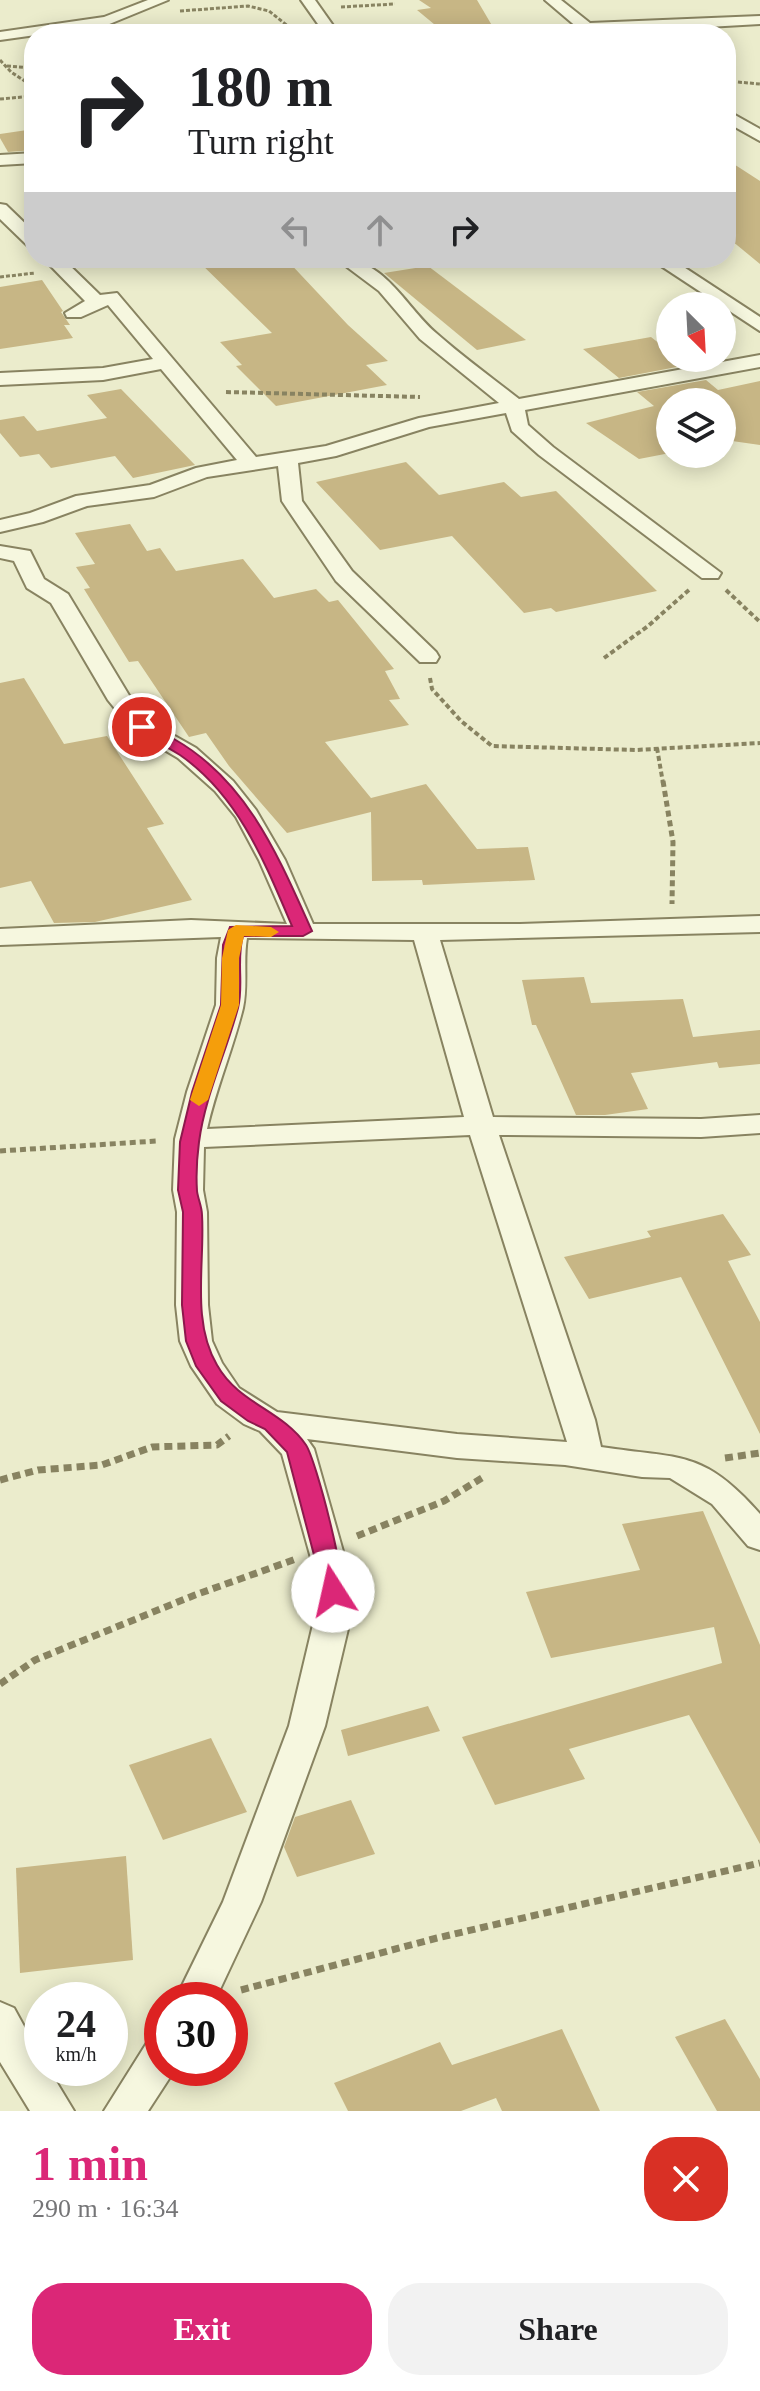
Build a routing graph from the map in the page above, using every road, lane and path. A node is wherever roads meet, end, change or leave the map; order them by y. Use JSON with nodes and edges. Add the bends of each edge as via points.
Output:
{"nodes":[{"id":1,"x":266,"y":0,"type":"edge"},
{"id":2,"x":552,"y":0,"type":"edge"},
{"id":3,"x":310,"y":4,"type":"edge"},
{"id":4,"x":395,"y":4,"type":"dead end"},
{"id":5,"x":166,"y":6,"type":"edge"},
{"id":6,"x":269,"y":11,"type":"junction"},
{"id":7,"x":760,"y":20,"type":"edge"},
{"id":8,"x":86,"y":24,"type":"edge"},
{"id":9,"x":285,"y":24,"type":"edge"},
{"id":10,"x":325,"y":24,"type":"edge"},
{"id":11,"x":582,"y":24,"type":"edge"},
{"id":12,"x":699,"y":24,"type":"edge"},
{"id":13,"x":24,"y":33,"type":"edge"},
{"id":14,"x":0,"y":36,"type":"edge"},
{"id":15,"x":0,"y":60,"type":"edge"},
{"id":16,"x":5,"y":66,"type":"junction"},
{"id":17,"x":24,"y":67,"type":"edge"},
{"id":18,"x":24,"y":80,"type":"edge"},
{"id":19,"x":736,"y":82,"type":"edge"},
{"id":20,"x":760,"y":84,"type":"edge"},
{"id":21,"x":24,"y":97,"type":"edge"},
{"id":22,"x":0,"y":99,"type":"edge"},
{"id":23,"x":736,"y":121,"type":"edge"},
{"id":24,"x":760,"y":136,"type":"edge"},
{"id":25,"x":24,"y":159,"type":"edge"},
{"id":26,"x":0,"y":160,"type":"edge"},
{"id":27,"x":0,"y":209,"type":"edge"},
{"id":28,"x":24,"y":232,"type":"edge"},
{"id":29,"x":62,"y":268,"type":"edge"},
{"id":30,"x":358,"y":268,"type":"edge"},
{"id":31,"x":673,"y":268,"type":"edge"},
{"id":32,"x":96,"y":302,"type":"junction"},
{"id":33,"x":74,"y":313,"type":"dead end"},
{"id":34,"x":760,"y":325,"type":"edge"},
{"id":35,"x":760,"y":361,"type":"edge"},
{"id":36,"x":166,"y":362,"type":"junction"},
{"id":37,"x":0,"y":379,"type":"edge"},
{"id":38,"x":189,"y":389,"type":"junction"},
{"id":39,"x":423,"y":398,"type":"dead end"},
{"id":40,"x":514,"y":405,"type":"junction"},
{"id":41,"x":287,"y":460,"type":"junction"},
{"id":42,"x":252,"y":465,"type":"junction"},
{"id":43,"x":0,"y":526,"type":"edge"},
{"id":44,"x":0,"y":552,"type":"edge"},
{"id":45,"x":710,"y":573,"type":"junction"},
{"id":46,"x":760,"y":622,"type":"edge"},
{"id":47,"x":428,"y":657,"type":"joint"},
{"id":48,"x":604,"y":658,"type":"dead end"},
{"id":49,"x":760,"y":743,"type":"edge"},
{"id":50,"x":657,"y":748,"type":"junction"},
{"id":51,"x":760,"y":924,"type":"edge"},
{"id":52,"x":667,"y":928,"type":"junction"},
{"id":53,"x":236,"y":930,"type":"junction"},
{"id":54,"x":303,"y":931,"type":"junction"},
{"id":55,"x":425,"y":932,"type":"junction"},
{"id":56,"x":0,"y":937,"type":"edge"},
{"id":57,"x":760,"y":1124,"type":"edge"},
{"id":58,"x":483,"y":1126,"type":"junction"},
{"id":59,"x":190,"y":1139,"type":"junction"},
{"id":60,"x":0,"y":1151,"type":"edge"},
{"id":61,"x":264,"y":1420,"type":"junction"},
{"id":62,"x":528,"y":1451,"type":"junction"},
{"id":63,"x":587,"y":1456,"type":"junction"},
{"id":64,"x":0,"y":1480,"type":"edge"},
{"id":65,"x":760,"y":1537,"type":"edge"},
{"id":66,"x":325,"y":1549,"type":"junction"},
{"id":67,"x":0,"y":1684,"type":"edge"},
{"id":68,"x":760,"y":1863,"type":"edge"},
{"id":69,"x":216,"y":1982,"type":"edge"},
{"id":70,"x":248,"y":1987,"type":"edge"},
{"id":71,"x":0,"y":2020,"type":"edge"},
{"id":72,"x":144,"y":2082,"type":"edge"},
{"id":73,"x":53,"y":2111,"type":"edge"},
{"id":74,"x":125,"y":2111,"type":"edge"}],
"edges":[{"from":1,"to":6,"type":"path"},
{"from":2,"to":11,"type":"street"},
{"from":3,"to":4,"type":"path"},
{"from":3,"to":10,"type":"street"},
{"from":5,"to":6,"type":"path"},
{"from":5,"to":8,"type":"street"},
{"from":6,"to":9,"type":"path"},
{"from":7,"to":12,"type":"street"},
{"from":13,"to":14,"type":"street"},
{"from":15,"to":16,"type":"path"},
{"from":16,"to":17,"type":"path"},
{"from":16,"to":18,"type":"path"},
{"from":19,"to":20,"type":"path"},
{"from":21,"to":22,"type":"path"},
{"from":23,"to":24,"type":"street"},
{"from":25,"to":26,"type":"street"},
{"from":27,"to":28,"type":"street"},
{"from":29,"to":32,"type":"street"},
{"from":30,"to":40,"type":"street","via":[[385,287],[427,335]]},
{"from":31,"to":34,"type":"street"},
{"from":32,"to":33,"type":"street"},
{"from":32,"to":36,"type":"street","via":[[111,297]]},
{"from":35,"to":40,"type":"street"},
{"from":36,"to":37,"type":"street","via":[[103,374]]},
{"from":36,"to":38,"type":"street"},
{"from":38,"to":39,"type":"path"},
{"from":38,"to":42,"type":"street"},
{"from":40,"to":41,"type":"street","via":[[406,427]]},
{"from":40,"to":45,"type":"street","via":[[519,427],[546,451]]},
{"from":41,"to":42,"type":"street"},
{"from":41,"to":47,"type":"street","via":[[292,501],[344,576]]},
{"from":42,"to":43,"type":"street","via":[[203,472],[142,494],[83,500]]},
{"from":44,"to":54,"type":"street","via":[[22,556],[35,583],[60,599],[142,727],[187,753],[224,786],[272,860]]},
{"from":45,"to":46,"type":"path"},
{"from":45,"to":48,"type":"path"},
{"from":47,"to":50,"type":"path","via":[[432,689],[492,746]]},
{"from":49,"to":50,"type":"path"},
{"from":50,"to":52,"type":"path","via":[[673,842],[674,895]]},
{"from":51,"to":52,"type":"street"},
{"from":52,"to":55,"type":"street"},
{"from":53,"to":54,"type":"street"},
{"from":53,"to":56,"type":"street"},
{"from":53,"to":59,"type":"street","via":[[230,1005]]},
{"from":54,"to":55,"type":"street"},
{"from":55,"to":58,"type":"street"},
{"from":57,"to":58,"type":"street"},
{"from":58,"to":59,"type":"street"},
{"from":58,"to":63,"type":"street"},
{"from":59,"to":60,"type":"path"},
{"from":59,"to":61,"type":"street","via":[[196,1341],[228,1396]]},
{"from":61,"to":62,"type":"street"},
{"from":61,"to":64,"type":"path","via":[[217,1445],[152,1447],[102,1465],[38,1470]]},
{"from":61,"to":66,"type":"street","via":[[297,1449]]},
{"from":62,"to":63,"type":"street"},
{"from":62,"to":66,"type":"path","via":[[444,1501]]},
{"from":63,"to":65,"type":"street","via":[[689,1471],[724,1495]]},
{"from":66,"to":67,"type":"path","via":[[35,1660]]},
{"from":66,"to":69,"type":"street","via":[[334,1612],[307,1726]]},
{"from":68,"to":70,"type":"path"},
{"from":71,"to":73,"type":"street"},
{"from":72,"to":74,"type":"street"}]}
